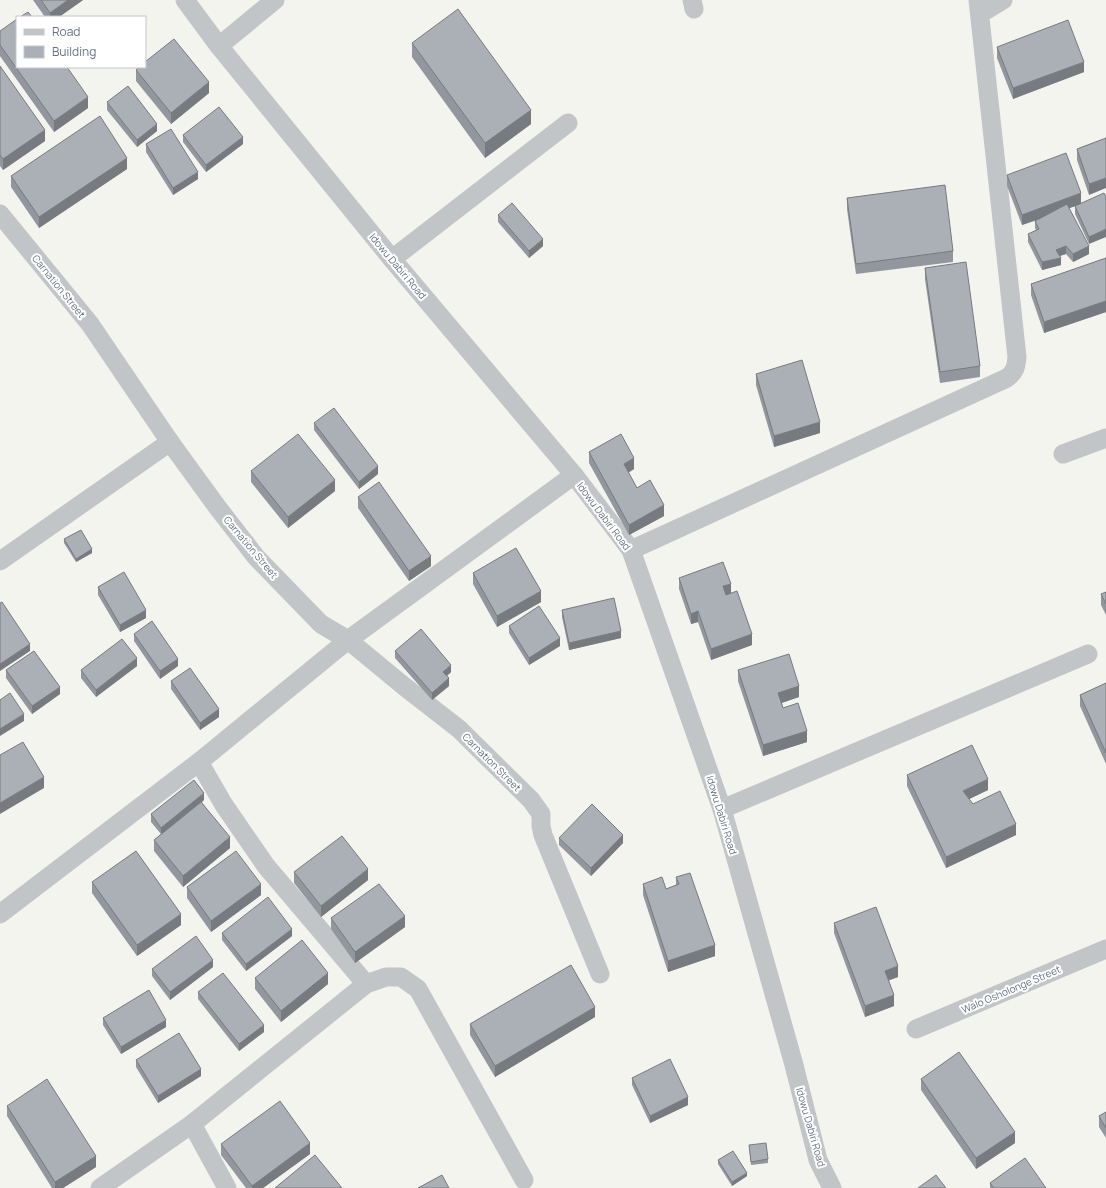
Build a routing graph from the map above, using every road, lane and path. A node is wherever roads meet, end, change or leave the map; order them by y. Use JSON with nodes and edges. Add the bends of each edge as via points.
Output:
{"nodes":[{"id":1,"x":185,"y":0,"type":"edge"},
{"id":2,"x":275,"y":0,"type":"edge"},
{"id":3,"x":1003,"y":0,"type":"edge"},
{"id":4,"x":979,"y":7,"type":"edge"},
{"id":5,"x":219,"y":46,"type":"junction"},
{"id":6,"x":568,"y":123,"type":"dead end"},
{"id":7,"x":0,"y":214,"type":"edge"},
{"id":8,"x":392,"y":259,"type":"junction"},
{"id":9,"x":1106,"y":438,"type":"edge"},
{"id":10,"x":170,"y":442,"type":"junction"},
{"id":11,"x":1063,"y":454,"type":"dead end"},
{"id":12,"x":574,"y":475,"type":"junction"},
{"id":13,"x":631,"y":550,"type":"junction"},
{"id":14,"x":0,"y":561,"type":"edge"},
{"id":15,"x":348,"y":640,"type":"junction"},
{"id":16,"x":1088,"y":654,"type":"dead end"},
{"id":17,"x":199,"y":762,"type":"junction"},
{"id":18,"x":722,"y":809,"type":"junction"},
{"id":19,"x":0,"y":914,"type":"edge"},
{"id":20,"x":1106,"y":949,"type":"edge"},
{"id":21,"x":600,"y":974,"type":"dead end"},
{"id":22,"x":366,"y":984,"type":"junction"},
{"id":23,"x":916,"y":1029,"type":"dead end"},
{"id":24,"x":192,"y":1124,"type":"junction"},
{"id":25,"x":524,"y":1180,"type":"dead end"},
{"id":26,"x":100,"y":1188,"type":"edge"},
{"id":27,"x":227,"y":1188,"type":"edge"},
{"id":28,"x":832,"y":1188,"type":"edge"}],
"edges":[{"from":1,"to":5,"type":"street","name":"Idowu Dabiri Road"},
{"from":2,"to":5,"type":"street"},
{"from":3,"to":4,"type":"street"},
{"from":4,"to":13,"type":"street","via":[[1018,357],[1013,373],[1007,378]]},
{"from":5,"to":8,"type":"street","name":"Idowu Dabiri Road"},
{"from":6,"to":8,"type":"street"},
{"from":7,"to":10,"type":"street","name":"Carnation Street","via":[[90,324]]},
{"from":8,"to":12,"type":"street","name":"Idowu Dabiri Road"},
{"from":9,"to":11,"type":"street"},
{"from":10,"to":14,"type":"street"},
{"from":10,"to":15,"type":"street","name":"Carnation Street","via":[[256,557],[321,624]]},
{"from":12,"to":13,"type":"street","name":"Idowu Dabiri Road"},
{"from":12,"to":15,"type":"street"},
{"from":13,"to":18,"type":"street","name":"Idowu Dabiri Road"},
{"from":15,"to":17,"type":"street"},
{"from":15,"to":21,"type":"street","name":"Carnation Street","via":[[459,730],[531,800],[541,814],[540,826],[543,835]]},
{"from":16,"to":18,"type":"street"},
{"from":17,"to":19,"type":"street"},
{"from":17,"to":22,"type":"street","via":[[224,806],[266,866]]},
{"from":18,"to":28,"type":"street","name":"Idowu Dabiri Road","via":[[818,1160]]},
{"from":20,"to":23,"type":"street","name":"Walo Osholonge Street"},
{"from":22,"to":24,"type":"street"},
{"from":22,"to":25,"type":"street","via":[[386,977],[401,976],[418,989]]},
{"from":24,"to":26,"type":"street"},
{"from":24,"to":27,"type":"street"}]}
